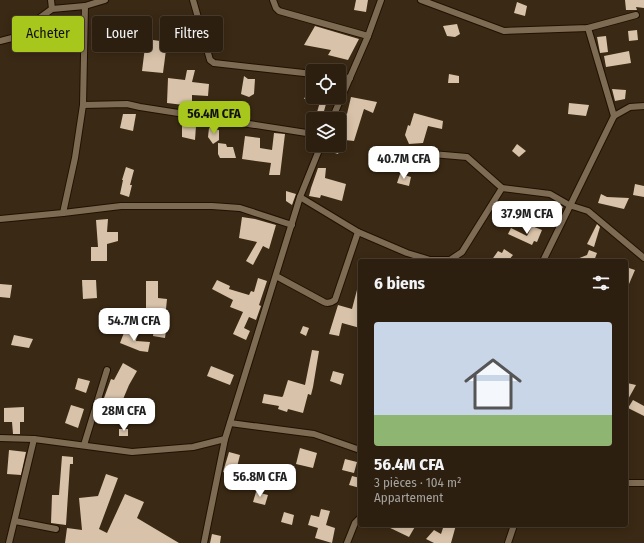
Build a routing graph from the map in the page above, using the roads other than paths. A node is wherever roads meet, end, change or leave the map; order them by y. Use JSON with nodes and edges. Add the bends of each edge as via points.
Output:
{"nodes":[{"id":1,"x":51,"y":0,"type":"edge"},
{"id":2,"x":105,"y":0,"type":"edge"},
{"id":3,"x":193,"y":0,"type":"edge"},
{"id":4,"x":274,"y":0,"type":"edge"},
{"id":5,"x":381,"y":0,"type":"edge"},
{"id":6,"x":421,"y":0,"type":"edge"},
{"id":7,"x":85,"y":6,"type":"junction"},
{"id":8,"x":52,"y":10,"type":"junction"},
{"id":9,"x":636,"y":16,"type":"dead end"},
{"id":10,"x":588,"y":28,"type":"junction"},
{"id":11,"x":368,"y":36,"type":"junction"},
{"id":12,"x":0,"y":41,"type":"edge"},
{"id":13,"x":306,"y":73,"type":"edge"},
{"id":14,"x":346,"y":78,"type":"edge"},
{"id":15,"x":350,"y":78,"type":"junction"},
{"id":16,"x":83,"y":105,"type":"junction"},
{"id":17,"x":644,"y":106,"type":"edge"},
{"id":18,"x":335,"y":112,"type":"edge"},
{"id":19,"x":614,"y":116,"type":"junction"},
{"id":20,"x":306,"y":133,"type":"edge"},
{"id":21,"x":318,"y":152,"type":"edge"},
{"id":22,"x":432,"y":154,"type":"dead end"},
{"id":23,"x":502,"y":188,"type":"junction"},
{"id":24,"x":300,"y":197,"type":"junction"},
{"id":25,"x":570,"y":205,"type":"junction"},
{"id":26,"x":64,"y":213,"type":"junction"},
{"id":27,"x":0,"y":219,"type":"edge"},
{"id":28,"x":292,"y":225,"type":"junction"},
{"id":29,"x":358,"y":232,"type":"junction"},
{"id":30,"x":644,"y":258,"type":"edge"},
{"id":31,"x":427,"y":259,"type":"edge"},
{"id":32,"x":452,"y":259,"type":"edge"},
{"id":33,"x":544,"y":259,"type":"edge"},
{"id":34,"x":276,"y":276,"type":"junction"},
{"id":35,"x":107,"y":370,"type":"dead end"},
{"id":36,"x":230,"y":422,"type":"junction"},
{"id":37,"x":0,"y":438,"type":"edge"},
{"id":38,"x":34,"y":439,"type":"junction"},
{"id":39,"x":225,"y":439,"type":"junction"},
{"id":40,"x":84,"y":445,"type":"junction"},
{"id":41,"x":358,"y":449,"type":"edge"},
{"id":42,"x":628,"y":483,"type":"edge"},
{"id":43,"x":644,"y":483,"type":"edge"},
{"id":44,"x":358,"y":520,"type":"edge"},
{"id":45,"x":15,"y":521,"type":"junction"},
{"id":46,"x":513,"y":527,"type":"edge"},
{"id":47,"x":56,"y":529,"type":"dead end"},
{"id":48,"x":9,"y":543,"type":"edge"},
{"id":49,"x":204,"y":543,"type":"edge"},
{"id":50,"x":347,"y":543,"type":"edge"},
{"id":51,"x":508,"y":543,"type":"edge"}],
"edges":[{"from":1,"to":8,"type":"street"},
{"from":2,"to":7,"type":"street"},
{"from":3,"to":13,"type":"street","via":[[210,60],[214,63]]},
{"from":4,"to":11,"type":"street","via":[[279,12]]},
{"from":5,"to":11,"type":"street"},
{"from":6,"to":10,"type":"street","via":[[504,31]]},
{"from":7,"to":8,"type":"street"},
{"from":7,"to":16,"type":"street"},
{"from":8,"to":12,"type":"street","via":[[12,38]]},
{"from":9,"to":10,"type":"street"},
{"from":10,"to":19,"type":"street"},
{"from":11,"to":15,"type":"street"},
{"from":14,"to":15,"type":"street"},
{"from":15,"to":18,"type":"street"},
{"from":16,"to":20,"type":"street","via":[[127,104]]},
{"from":16,"to":26,"type":"street"},
{"from":17,"to":19,"type":"street","via":[[630,107]]},
{"from":19,"to":25,"type":"street"},
{"from":21,"to":24,"type":"street"},
{"from":22,"to":23,"type":"street","via":[[466,157]]},
{"from":23,"to":25,"type":"street","via":[[550,194]]},
{"from":23,"to":32,"type":"street","via":[[462,252]]},
{"from":24,"to":28,"type":"street"},
{"from":24,"to":29,"type":"street"},
{"from":25,"to":30,"type":"street","via":[[588,211]]},
{"from":25,"to":33,"type":"street"},
{"from":26,"to":27,"type":"street"},
{"from":26,"to":28,"type":"street","via":[[121,206],[212,206],[240,208]]},
{"from":28,"to":34,"type":"street"},
{"from":29,"to":31,"type":"street"},
{"from":29,"to":34,"type":"street","via":[[335,300],[332,302],[324,302]]},
{"from":34,"to":36,"type":"street"},
{"from":35,"to":40,"type":"street"},
{"from":36,"to":39,"type":"street"},
{"from":36,"to":41,"type":"street","via":[[314,434]]},
{"from":37,"to":38,"type":"street"},
{"from":38,"to":40,"type":"street"},
{"from":38,"to":45,"type":"street"},
{"from":39,"to":40,"type":"street","via":[[193,447],[132,452]]},
{"from":39,"to":49,"type":"street"},
{"from":42,"to":43,"type":"street"},
{"from":44,"to":50,"type":"street"},
{"from":45,"to":47,"type":"street"},
{"from":45,"to":48,"type":"street"},
{"from":46,"to":51,"type":"street"}]}
